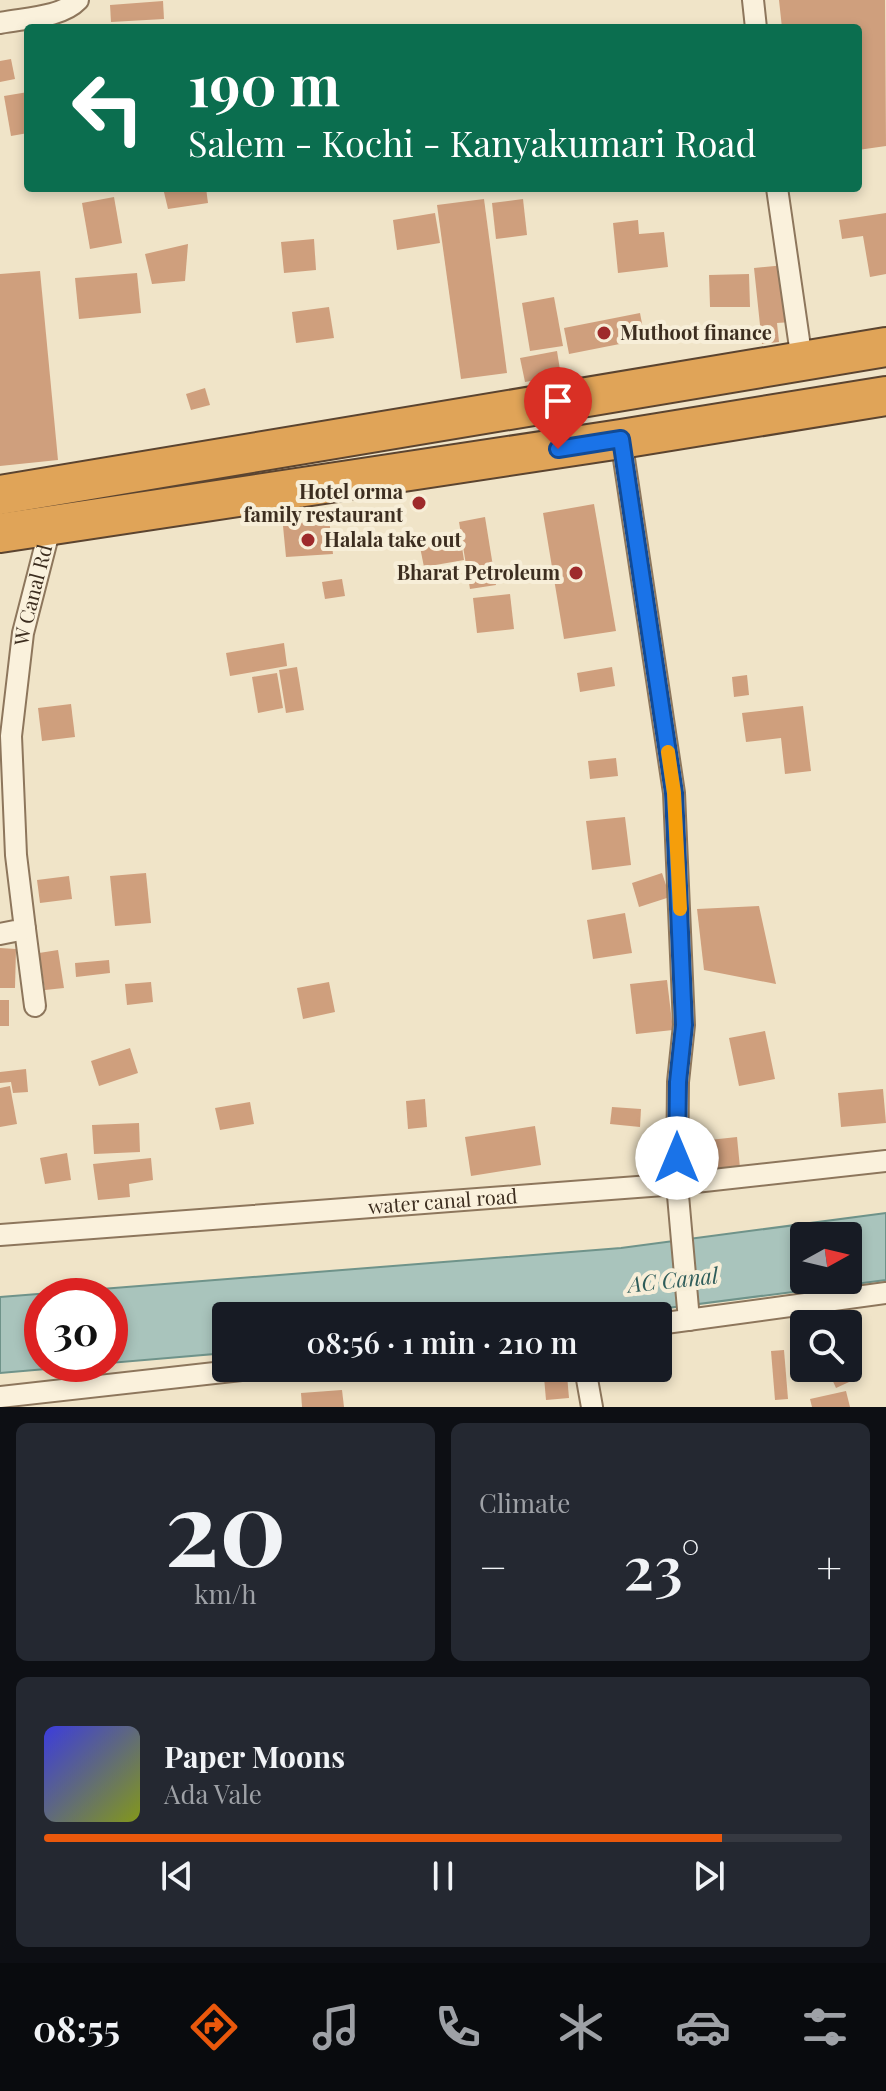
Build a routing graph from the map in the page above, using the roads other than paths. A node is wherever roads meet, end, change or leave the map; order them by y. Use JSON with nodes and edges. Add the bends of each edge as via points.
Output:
{"nodes":[{"id":1,"x":78,"y":0,"type":"edge"},
{"id":2,"x":753,"y":0,"type":"edge"},
{"id":3,"x":0,"y":23,"type":"edge"},
{"id":4,"x":756,"y":24,"type":"edge"},
{"id":5,"x":778,"y":192,"type":"edge"},
{"id":6,"x":886,"y":347,"type":"edge"},
{"id":7,"x":802,"y":361,"type":"junction"},
{"id":8,"x":886,"y":396,"type":"edge"},
{"id":9,"x":621,"y":439,"type":"junction"},
{"id":10,"x":0,"y":495,"type":"edge"},
{"id":11,"x":51,"y":524,"type":"junction"},
{"id":12,"x":0,"y":533,"type":"edge"},
{"id":13,"x":25,"y":929,"type":"junction"},
{"id":14,"x":0,"y":934,"type":"edge"},
{"id":15,"x":35,"y":1006,"type":"dead end"},
{"id":16,"x":886,"y":1161,"type":"edge"},
{"id":17,"x":677,"y":1184,"type":"junction"},
{"id":18,"x":0,"y":1235,"type":"edge"},
{"id":19,"x":886,"y":1293,"type":"edge"},
{"id":20,"x":689,"y":1320,"type":"junction"},
{"id":21,"x":672,"y":1322,"type":"edge"},
{"id":22,"x":212,"y":1373,"type":"edge"},
{"id":23,"x":588,"y":1382,"type":"edge"},
{"id":24,"x":0,"y":1397,"type":"edge"},
{"id":25,"x":592,"y":1407,"type":"edge"}],
"edges":[{"from":1,"to":3,"type":"street","via":[[56,12]]},
{"from":2,"to":4,"type":"street"},
{"from":5,"to":7,"type":"street"},
{"from":6,"to":7,"type":"highway"},
{"from":7,"to":10,"type":"highway"},
{"from":8,"to":9,"type":"highway"},
{"from":9,"to":11,"type":"highway"},
{"from":9,"to":17,"type":"street","via":[[674,793],[684,1025]]},
{"from":11,"to":12,"type":"highway"},
{"from":11,"to":13,"type":"street","name":"W Canal Rd","via":[[23,633],[11,736]]},
{"from":13,"to":14,"type":"street"},
{"from":13,"to":15,"type":"street","name":"W Canal Rd"},
{"from":16,"to":17,"type":"street","name":"water canal road"},
{"from":17,"to":18,"type":"street","name":"water canal road"},
{"from":17,"to":20,"type":"street"},
{"from":19,"to":20,"type":"street"},
{"from":20,"to":21,"type":"street"},
{"from":22,"to":24,"type":"street"},
{"from":23,"to":25,"type":"street"}]}
